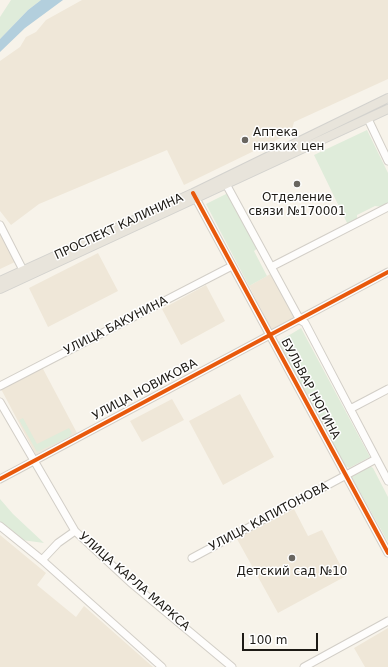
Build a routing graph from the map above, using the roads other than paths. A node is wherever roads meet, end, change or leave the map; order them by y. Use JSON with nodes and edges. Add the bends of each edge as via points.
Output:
{"nodes":[{"id":1,"x":388,"y":98,"type":"edge"},
{"id":2,"x":368,"y":108,"type":"junction"},
{"id":3,"x":388,"y":109,"type":"edge"},
{"id":4,"x":368,"y":119,"type":"junction"},
{"id":5,"x":388,"y":160,"type":"edge"},
{"id":6,"x":226,"y":184,"type":"junction"},
{"id":7,"x":194,"y":196,"type":"junction"},
{"id":8,"x":388,"y":207,"type":"edge"},
{"id":9,"x":0,"y":225,"type":"edge"},
{"id":10,"x":232,"y":266,"type":"junction"},
{"id":11,"x":271,"y":267,"type":"junction"},
{"id":12,"x":23,"y":270,"type":"junction"},
{"id":13,"x":388,"y":272,"type":"edge"},
{"id":14,"x":0,"y":281,"type":"edge"},
{"id":15,"x":0,"y":289,"type":"edge"},
{"id":16,"x":300,"y":320,"type":"junction"},
{"id":17,"x":270,"y":335,"type":"junction"},
{"id":18,"x":0,"y":386,"type":"edge"},
{"id":19,"x":388,"y":389,"type":"edge"},
{"id":20,"x":0,"y":402,"type":"edge"},
{"id":21,"x":350,"y":409,"type":"junction"},
{"id":22,"x":376,"y":459,"type":"junction"},
{"id":23,"x":33,"y":461,"type":"junction"},
{"id":24,"x":346,"y":475,"type":"junction"},
{"id":25,"x":0,"y":479,"type":"edge"},
{"id":26,"x":388,"y":481,"type":"edge"},
{"id":27,"x":0,"y":526,"type":"edge"},
{"id":28,"x":75,"y":531,"type":"junction"},
{"id":29,"x":387,"y":548,"type":"edge"},
{"id":30,"x":192,"y":558,"type":"dead end"},
{"id":31,"x":42,"y":560,"type":"junction"},
{"id":32,"x":388,"y":621,"type":"edge"},
{"id":33,"x":162,"y":667,"type":"edge"},
{"id":34,"x":232,"y":667,"type":"edge"},
{"id":35,"x":304,"y":667,"type":"edge"}],
"edges":[{"from":1,"to":2,"type":"main road","name":"ПРОСПЕКТ КАЛИНИНА"},
{"from":2,"to":4,"type":"main road"},
{"from":2,"to":7,"type":"main road","name":"ПРОСПЕКТ КАЛИНИНА"},
{"from":3,"to":4,"type":"main road","name":"ПРОСПЕКТ КАЛИНИНА"},
{"from":4,"to":5,"type":"street"},
{"from":4,"to":6,"type":"main road","name":"ПРОСПЕКТ КАЛИНИНА"},
{"from":6,"to":7,"type":"main road","name":"ПРОСПЕКТ КАЛИНИНА"},
{"from":6,"to":11,"type":"street"},
{"from":7,"to":10,"type":"street","name":"БУЛЬВАР НОГИНА"},
{"from":7,"to":12,"type":"main road","name":"ПРОСПЕКТ КАЛИНИНА"},
{"from":7,"to":15,"type":"main road","name":"ПРОСПЕКТ КАЛИНИНА"},
{"from":8,"to":11,"type":"street"},
{"from":9,"to":12,"type":"street"},
{"from":10,"to":17,"type":"street","name":"БУЛЬВАР НОГИНА"},
{"from":10,"to":18,"type":"street","name":"УЛИЦА БАКУНИНА"},
{"from":11,"to":16,"type":"street"},
{"from":12,"to":14,"type":"main road","name":"ПРОСПЕКТ КАЛИНИНА"},
{"from":13,"to":16,"type":"street","name":"УЛИЦА НОВИКОВА"},
{"from":16,"to":17,"type":"street","name":"УЛИЦА НОВИКОВА"},
{"from":16,"to":21,"type":"street","via":[[305,323]]},
{"from":17,"to":23,"type":"street","name":"УЛИЦА НОВИКОВА"},
{"from":17,"to":24,"type":"street","name":"БУЛЬВАР НОГИНА"},
{"from":19,"to":21,"type":"street"},
{"from":20,"to":23,"type":"street","name":"УЛИЦА КАРЛА МАРКСА"},
{"from":21,"to":22,"type":"street"},
{"from":22,"to":24,"type":"street","name":"УЛИЦА КАПИТОНОВА"},
{"from":22,"to":26,"type":"street"},
{"from":23,"to":25,"type":"street","name":"УЛИЦА НОВИКОВА"},
{"from":23,"to":28,"type":"street","name":"УЛИЦА КАРЛА МАРКСА"},
{"from":24,"to":29,"type":"street","name":"БУЛЬВАР НОГИНА"},
{"from":24,"to":30,"type":"street","name":"УЛИЦА КАПИТОНОВА"},
{"from":27,"to":31,"type":"street"},
{"from":28,"to":31,"type":"street","via":[[58,543]]},
{"from":28,"to":34,"type":"street","name":"УЛИЦА КАРЛА МАРКСА","via":[[130,582]]},
{"from":31,"to":33,"type":"street"},
{"from":32,"to":35,"type":"street"}]}
